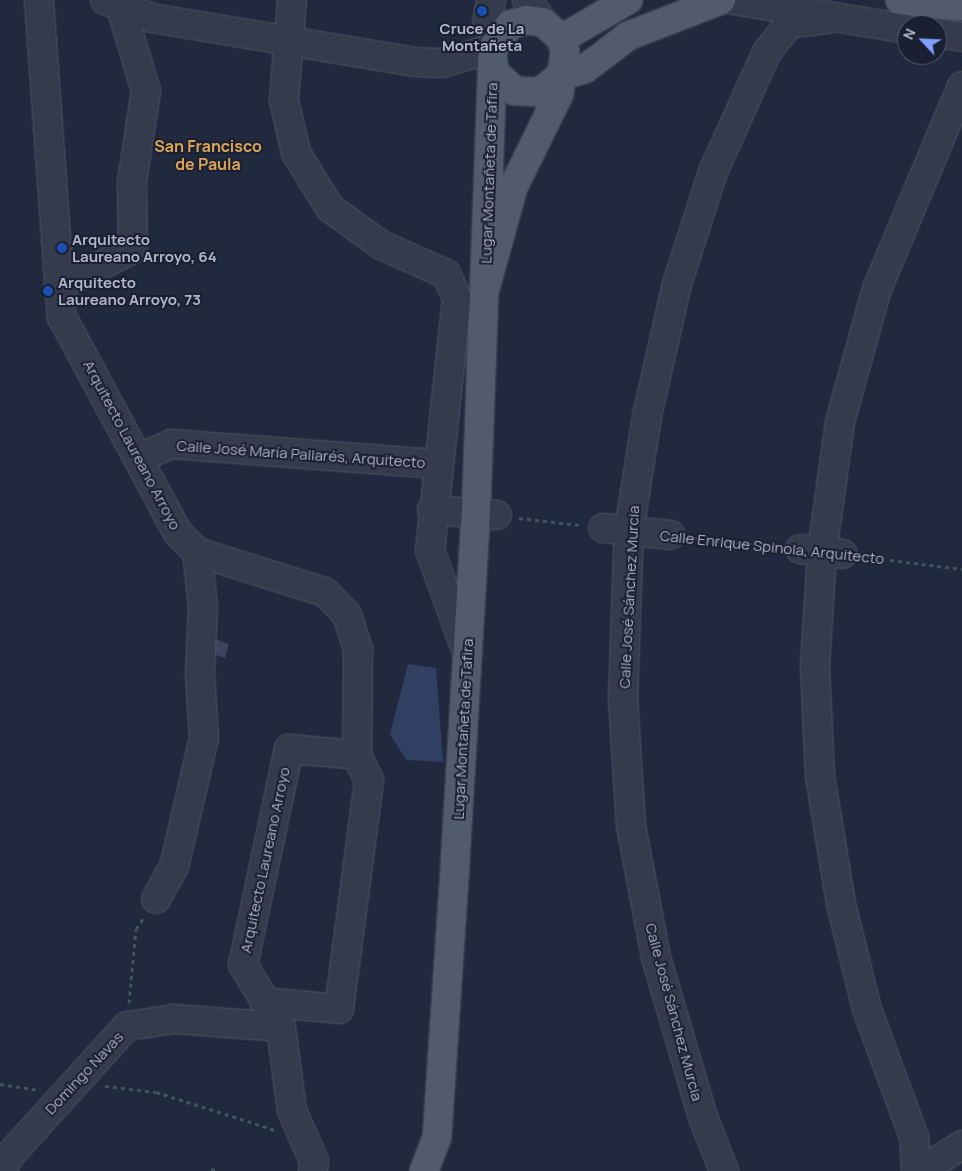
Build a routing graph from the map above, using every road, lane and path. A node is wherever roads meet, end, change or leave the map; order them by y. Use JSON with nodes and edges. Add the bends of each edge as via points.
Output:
{"nodes":[{"id":1,"x":38,"y":0,"type":"edge"},
{"id":2,"x":292,"y":0,"type":"edge"},
{"id":3,"x":491,"y":0,"type":"edge"},
{"id":4,"x":527,"y":0,"type":"edge"},
{"id":5,"x":628,"y":0,"type":"edge"},
{"id":6,"x":721,"y":0,"type":"edge"},
{"id":7,"x":733,"y":0,"type":"edge"},
{"id":8,"x":900,"y":0,"type":"edge"},
{"id":9,"x":113,"y":3,"type":"edge"},
{"id":10,"x":962,"y":6,"type":"edge"},
{"id":11,"x":833,"y":18,"type":"junction"},
{"id":12,"x":897,"y":28,"type":"edge"},
{"id":13,"x":552,"y":30,"type":"junction"},
{"id":14,"x":947,"y":35,"type":"edge"},
{"id":15,"x":287,"y":37,"type":"junction"},
{"id":16,"x":962,"y":37,"type":"edge"},
{"id":17,"x":494,"y":49,"type":"junction"},
{"id":18,"x":560,"y":76,"type":"junction"},
{"id":19,"x":962,"y":86,"type":"edge"},
{"id":20,"x":486,"y":286,"type":"junction"},
{"id":21,"x":58,"y":287,"type":"junction"},
{"id":22,"x":140,"y":458,"type":"junction"},
{"id":23,"x":436,"y":464,"type":"junction"},
{"id":24,"x":432,"y":510,"type":"junction"},
{"id":25,"x":487,"y":514,"type":"junction"},
{"id":26,"x":616,"y":529,"type":"junction"},
{"id":27,"x":671,"y":535,"type":"joint"},
{"id":28,"x":197,"y":552,"type":"junction"},
{"id":29,"x":822,"y":552,"type":"junction"},
{"id":30,"x":962,"y":569,"type":"edge"},
{"id":31,"x":467,"y":653,"type":"junction"},
{"id":32,"x":357,"y":755,"type":"junction"},
{"id":33,"x":156,"y":899,"type":"joint"},
{"id":34,"x":264,"y":1002,"type":"junction"},
{"id":35,"x":127,"y":1026,"type":"junction"},
{"id":36,"x":281,"y":1027,"type":"junction"},
{"id":37,"x":0,"y":1084,"type":"edge"},
{"id":38,"x":69,"y":1089,"type":"junction"},
{"id":39,"x":304,"y":1139,"type":"junction"},
{"id":40,"x":962,"y":1145,"type":"edge"},
{"id":41,"x":211,"y":1168,"type":"dead end"},
{"id":42,"x":2,"y":1171,"type":"edge"},
{"id":43,"x":218,"y":1171,"type":"edge"},
{"id":44,"x":313,"y":1171,"type":"edge"},
{"id":45,"x":424,"y":1171,"type":"edge"},
{"id":46,"x":724,"y":1171,"type":"edge"},
{"id":47,"x":916,"y":1171,"type":"edge"},
{"id":48,"x":921,"y":1171,"type":"edge"}],
"edges":[{"from":1,"to":21,"type":"street","name":"Arquitecto Laureano Arroyo"},
{"from":2,"to":15,"type":"street"},
{"from":3,"to":17,"type":"street","via":[[487,22]]},
{"from":4,"to":13,"type":"street"},
{"from":5,"to":13,"type":"main road"},
{"from":6,"to":18,"type":"main road","name":"Lugar Montañeta de Tafira","via":[[628,36],[585,69]]},
{"from":7,"to":11,"type":"street"},
{"from":8,"to":10,"type":"main road"},
{"from":9,"to":15,"type":"street","via":[[152,18]]},
{"from":9,"to":21,"type":"street","via":[[146,91],[132,182],[133,249]]},
{"from":11,"to":12,"type":"street"},
{"from":11,"to":26,"type":"street","name":"Calle José Sánchez Murcia","via":[[789,24],[767,52],[713,172],[677,284],[647,416]]},
{"from":13,"to":17,"type":"main road","via":[[526,20],[510,25]]},
{"from":13,"to":18,"type":"main road","name":"Lugar Montañeta de Tafira","via":[[565,64]]},
{"from":14,"to":16,"type":"street"},
{"from":15,"to":17,"type":"street","via":[[424,62],[442,63]]},
{"from":15,"to":23,"type":"street","via":[[284,100],[296,152],[330,208],[381,245],[446,274],[457,298]]},
{"from":17,"to":18,"type":"main road","name":"Lugar Montañeta de Tafira","via":[[504,84],[527,94],[552,86]]},
{"from":17,"to":20,"type":"main road","name":"Lugar Montañeta de Tafira","via":[[485,182]]},
{"from":18,"to":20,"type":"main road","name":"Lugar Montañeta de Tafira","via":[[559,94],[513,188]]},
{"from":19,"to":29,"type":"street","via":[[876,289],[840,422]]},
{"from":20,"to":25,"type":"main road","name":"Lugar Montañeta de Tafira"},
{"from":21,"to":22,"type":"street","name":"Arquitecto Laureano Arroyo","via":[[62,318]]},
{"from":22,"to":23,"type":"street","name":"Calle José María Pallarés, Arquitecto","via":[[172,444]]},
{"from":22,"to":28,"type":"street","name":"Arquitecto Laureano Arroyo","via":[[178,533]]},
{"from":23,"to":24,"type":"street"},
{"from":24,"to":25,"type":"street"},
{"from":24,"to":31,"type":"street","via":[[430,550]]},
{"from":25,"to":26,"type":"path"},
{"from":25,"to":31,"type":"main road","name":"Lugar Montañeta de Tafira"},
{"from":26,"to":27,"type":"street","name":"Calle Enrique Spinola, Arquitecto"},
{"from":26,"to":46,"type":"street","name":"Calle José Sánchez Murcia","via":[[631,826],[656,958],[702,1117]]},
{"from":27,"to":29,"type":"path","name":"Calle Enrique Spinola, Arquitecto"},
{"from":28,"to":32,"type":"street","name":"Arquitecto Laureano Arroyo","via":[[325,592],[347,615],[358,649]]},
{"from":28,"to":33,"type":"street","via":[[203,606],[200,676],[204,738],[174,867]]},
{"from":29,"to":30,"type":"path","name":"Calle Enrique Spinola, Arquitecto"},
{"from":29,"to":47,"type":"street","via":[[815,667],[820,776],[841,904],[868,1009],[914,1137]]},
{"from":31,"to":45,"type":"main road","name":"Lugar Montañeta de Tafira","via":[[437,1137]]},
{"from":32,"to":34,"type":"street","name":"Arquitecto Laureano Arroyo","via":[[289,749],[244,965]]},
{"from":32,"to":34,"type":"street","via":[[369,781],[339,1009]]},
{"from":33,"to":35,"type":"path","via":[[136,930]]},
{"from":34,"to":36,"type":"street","name":"Arquitecto Laureano Arroyo"},
{"from":35,"to":36,"type":"street","name":"Domingo Navas","via":[[175,1019]]},
{"from":35,"to":38,"type":"street","name":"Domingo Navas"},
{"from":36,"to":39,"type":"street","name":"Arquitecto Laureano Arroyo","via":[[292,1111]]},
{"from":37,"to":38,"type":"path","via":[[51,1092]]},
{"from":38,"to":39,"type":"path","via":[[99,1085],[156,1092]]},
{"from":38,"to":42,"type":"street","name":"Domingo Navas","via":[[10,1155]]},
{"from":39,"to":44,"type":"street","name":"Arquitecto Laureano Arroyo"},
{"from":40,"to":48,"type":"street"},
{"from":41,"to":43,"type":"path"}]}
